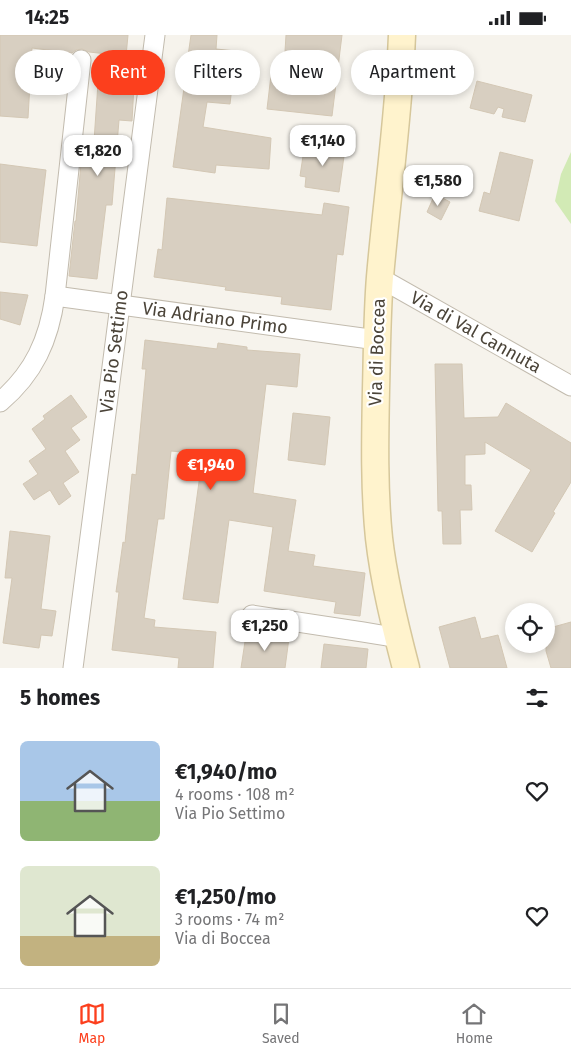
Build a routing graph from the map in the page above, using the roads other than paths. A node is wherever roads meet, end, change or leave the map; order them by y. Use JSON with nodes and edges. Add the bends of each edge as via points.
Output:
{"nodes":[{"id":1,"x":155,"y":35,"type":"edge"},
{"id":2,"x":402,"y":35,"type":"edge"},
{"id":3,"x":77,"y":95,"type":"edge"},
{"id":4,"x":380,"y":279,"type":"junction"},
{"id":5,"x":55,"y":296,"type":"junction"},
{"id":6,"x":120,"y":305,"type":"junction"},
{"id":7,"x":377,"y":340,"type":"junction"},
{"id":8,"x":571,"y":386,"type":"edge"},
{"id":9,"x":0,"y":402,"type":"edge"},
{"id":10,"x":252,"y":615,"type":"dead end"},
{"id":11,"x":399,"y":638,"type":"junction"},
{"id":12,"x":73,"y":668,"type":"edge"},
{"id":13,"x":406,"y":668,"type":"edge"}],
"edges":[{"from":1,"to":6,"type":"street","name":"Via Pio Settimo"},
{"from":2,"to":4,"type":"main road","name":"Via di Boccea"},
{"from":3,"to":5,"type":"street"},
{"from":4,"to":7,"type":"main road","name":"Via di Boccea"},
{"from":4,"to":8,"type":"street","name":"Via di Val Cannuta"},
{"from":5,"to":6,"type":"street","name":"Via Adriano Primo"},
{"from":5,"to":9,"type":"street","via":[[49,329],[38,355],[22,381]]},
{"from":6,"to":7,"type":"street","name":"Via Adriano Primo"},
{"from":6,"to":12,"type":"street","name":"Via Pio Settimo"},
{"from":7,"to":11,"type":"main road","name":"Via di Boccea","via":[[377,514]]},
{"from":10,"to":11,"type":"street"},
{"from":11,"to":13,"type":"main road","name":"Via di Boccea"}]}
